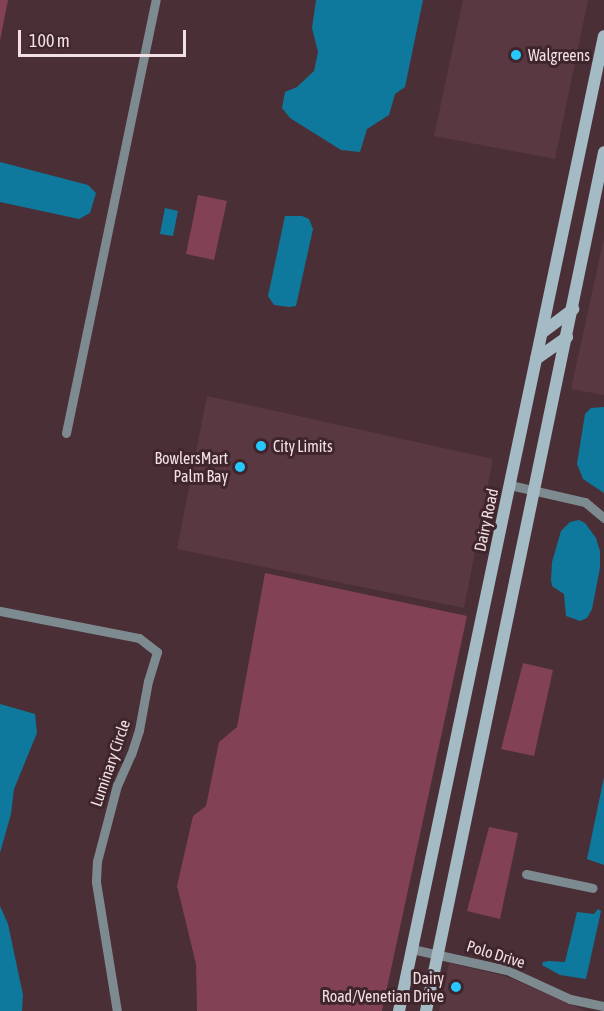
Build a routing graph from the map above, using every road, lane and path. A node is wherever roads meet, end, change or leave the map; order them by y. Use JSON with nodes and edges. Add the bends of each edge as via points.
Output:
{"nodes":[{"id":1,"x":156,"y":0,"type":"edge"},
{"id":2,"x":604,"y":36,"type":"edge"},
{"id":3,"x":604,"y":153,"type":"edge"},
{"id":4,"x":573,"y":309,"type":"junction"},
{"id":5,"x":543,"y":332,"type":"junction"},
{"id":6,"x":567,"y":337,"type":"junction"},
{"id":7,"x":536,"y":359,"type":"junction"},
{"id":8,"x":66,"y":433,"type":"dead end"},
{"id":9,"x":510,"y":485,"type":"junction"},
{"id":10,"x":536,"y":490,"type":"junction"},
{"id":11,"x":604,"y":518,"type":"edge"},
{"id":12,"x":0,"y":611,"type":"edge"},
{"id":13,"x":526,"y":874,"type":"dead end"},
{"id":14,"x":593,"y":888,"type":"dead end"},
{"id":15,"x":412,"y":949,"type":"junction"},
{"id":16,"x":438,"y":954,"type":"junction"},
{"id":17,"x":603,"y":1005,"type":"edge"},
{"id":18,"x":117,"y":1011,"type":"edge"},
{"id":19,"x":399,"y":1011,"type":"edge"},
{"id":20,"x":426,"y":1011,"type":"edge"}],
"edges":[{"from":1,"to":8,"type":"street"},
{"from":2,"to":5,"type":"street","name":"Dairy Road"},
{"from":3,"to":4,"type":"street"},
{"from":4,"to":5,"type":"street"},
{"from":4,"to":6,"type":"street"},
{"from":5,"to":7,"type":"street","name":"Dairy Road"},
{"from":6,"to":7,"type":"street"},
{"from":6,"to":10,"type":"street"},
{"from":7,"to":9,"type":"street","name":"Dairy Road"},
{"from":9,"to":10,"type":"street"},
{"from":9,"to":15,"type":"street","name":"Dairy Road"},
{"from":10,"to":11,"type":"street","via":[[585,502]]},
{"from":10,"to":16,"type":"street"},
{"from":12,"to":18,"type":"street","name":"Luminary Circle","via":[[139,639],[157,652],[139,730],[117,785],[97,861],[96,882]]},
{"from":13,"to":14,"type":"street"},
{"from":15,"to":16,"type":"street","name":"Polo Drive"},
{"from":15,"to":19,"type":"street","name":"Dairy Road"},
{"from":16,"to":17,"type":"street","name":"Polo Drive","via":[[507,970],[570,999]]},
{"from":16,"to":20,"type":"street"}]}
